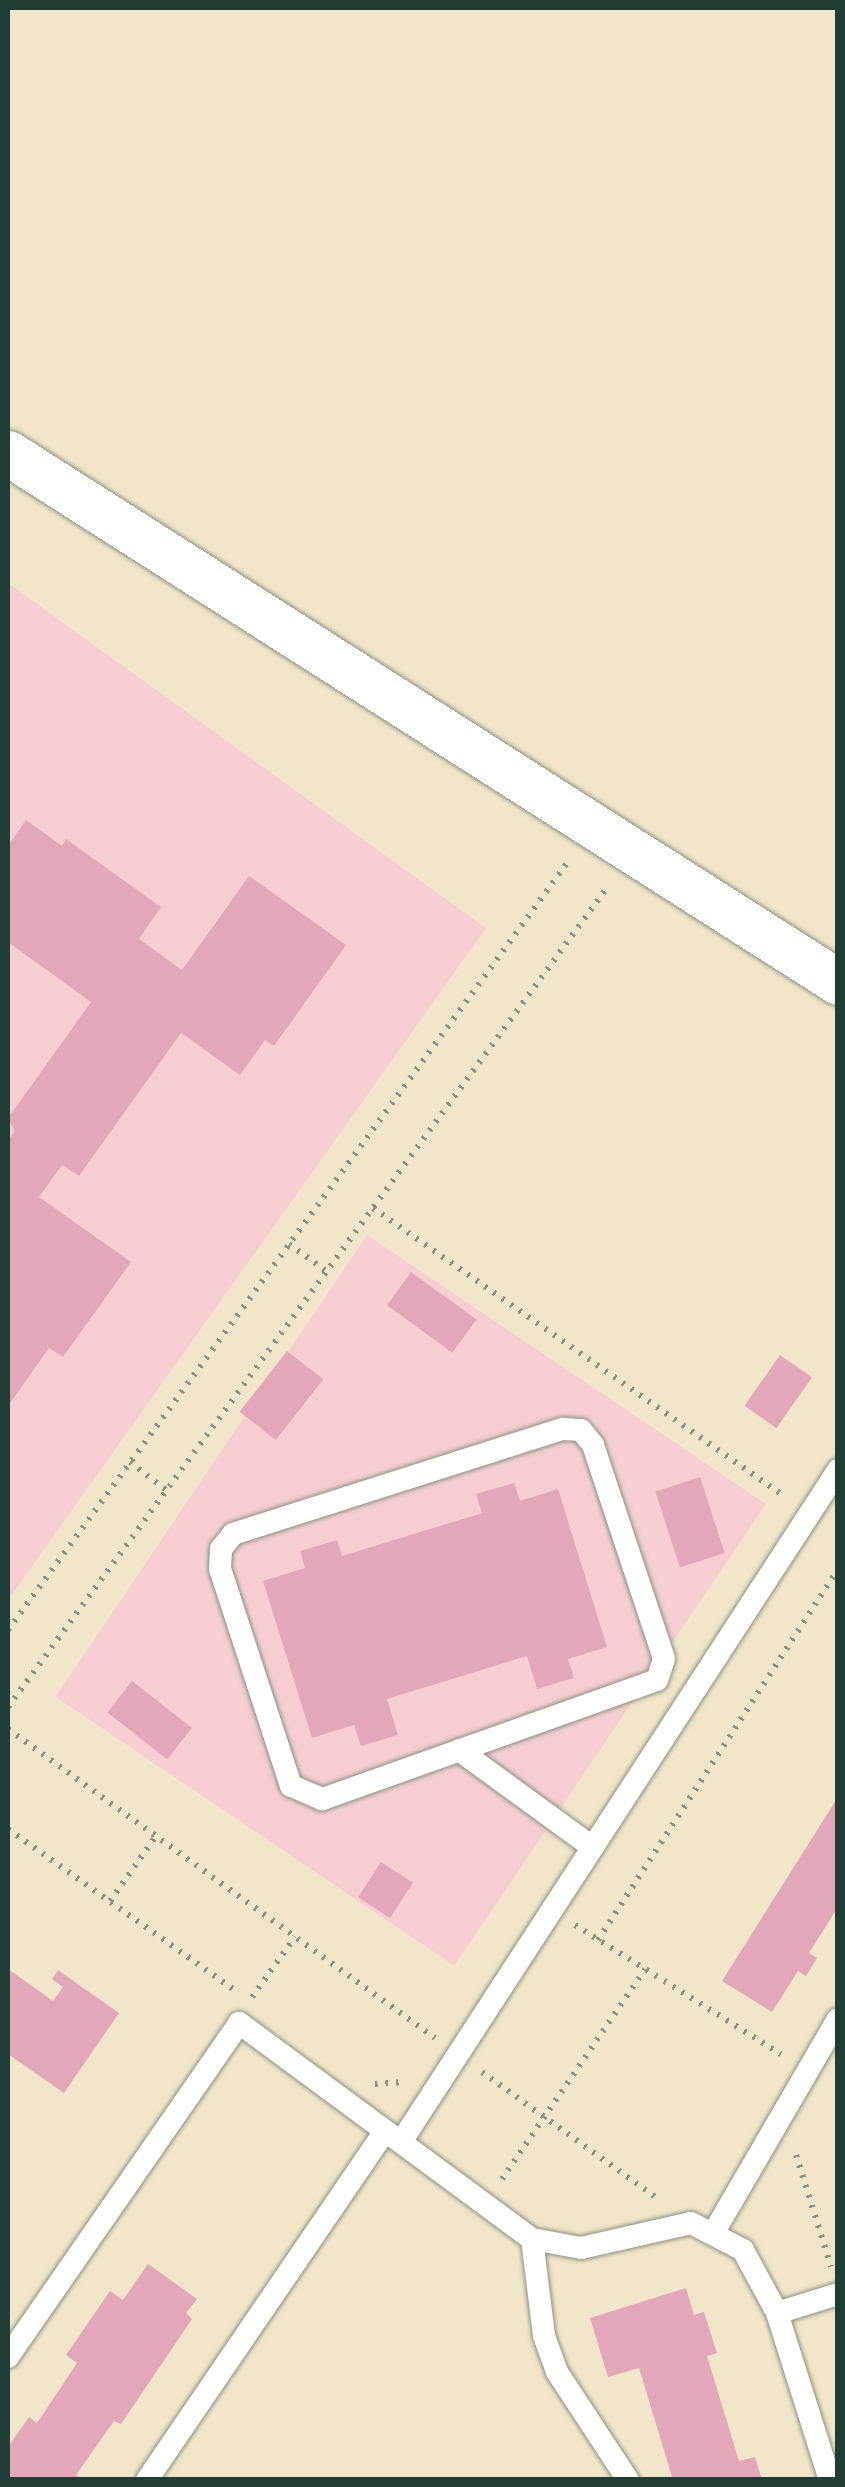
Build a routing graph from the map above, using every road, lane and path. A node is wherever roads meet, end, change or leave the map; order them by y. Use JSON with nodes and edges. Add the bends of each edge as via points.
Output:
{"nodes":[{"id":1,"x":8,"y":453,"type":"edge"},
{"id":2,"x":593,"y":827,"type":"junction"},
{"id":3,"x":633,"y":852,"type":"junction"},
{"id":4,"x":838,"y":982,"type":"edge"},
{"id":5,"x":373,"y":1208,"type":"junction"},
{"id":6,"x":289,"y":1244,"type":"junction"},
{"id":7,"x":326,"y":1271,"type":"junction"},
{"id":8,"x":130,"y":1462,"type":"junction"},
{"id":9,"x":838,"y":1470,"type":"edge"},
{"id":10,"x":166,"y":1490,"type":"junction"},
{"id":11,"x":787,"y":1498,"type":"junction"},
{"id":12,"x":810,"y":1513,"type":"junction"},
{"id":13,"x":777,"y":1514,"type":"dead end"},
{"id":14,"x":838,"y":1570,"type":"edge"},
{"id":15,"x":8,"y":1630,"type":"edge"},
{"id":16,"x":656,"y":1680,"type":"junction"},
{"id":17,"x":688,"y":1700,"type":"junction"},
{"id":18,"x":8,"y":1707,"type":"edge"},
{"id":19,"x":8,"y":1729,"type":"edge"},
{"id":20,"x":459,"y":1750,"type":"junction"},
{"id":21,"x":8,"y":1829,"type":"edge"},
{"id":22,"x":156,"y":1836,"type":"junction"},
{"id":23,"x":592,"y":1847,"type":"junction"},
{"id":24,"x":110,"y":1902,"type":"junction"},
{"id":25,"x":551,"y":1910,"type":"junction"},
{"id":26,"x":296,"y":1938,"type":"junction"},
{"id":27,"x":598,"y":1940,"type":"junction"},
{"id":28,"x":645,"y":1969,"type":"junction"},
{"id":29,"x":249,"y":2000,"type":"junction"},
{"id":30,"x":265,"y":2011,"type":"dead end"},
{"id":31,"x":838,"y":2019,"type":"edge"},
{"id":32,"x":449,"y":2025,"type":"dead end"},
{"id":33,"x":448,"y":2048,"type":"junction"},
{"id":34,"x":429,"y":2056,"type":"dead end"},
{"id":35,"x":808,"y":2070,"type":"junction"},
{"id":36,"x":409,"y":2077,"type":"dead end"},
{"id":37,"x":359,"y":2078,"type":"dead end"},
{"id":38,"x":783,"y":2113,"type":"junction"},
{"id":39,"x":544,"y":2117,"type":"junction"},
{"id":40,"x":393,"y":2136,"type":"junction"},
{"id":41,"x":485,"y":2204,"type":"junction"},
{"id":42,"x":702,"y":2227,"type":"junction"},
{"id":43,"x":532,"y":2240,"type":"junction"},
{"id":44,"x":838,"y":2290,"type":"edge"},
{"id":45,"x":777,"y":2312,"type":"junction"},
{"id":46,"x":8,"y":2357,"type":"edge"},
{"id":47,"x":831,"y":2470,"type":"edge"},
{"id":48,"x":146,"y":2480,"type":"edge"},
{"id":49,"x":628,"y":2480,"type":"edge"}],
"edges":[{"from":1,"to":2,"type":"street"},
{"from":2,"to":3,"type":"street"},
{"from":2,"to":6,"type":"path"},
{"from":3,"to":4,"type":"street"},
{"from":3,"to":5,"type":"path"},
{"from":5,"to":7,"type":"path"},
{"from":5,"to":11,"type":"path"},
{"from":6,"to":7,"type":"path"},
{"from":6,"to":8,"type":"path"},
{"from":7,"to":10,"type":"path"},
{"from":8,"to":10,"type":"path"},
{"from":8,"to":15,"type":"path"},
{"from":9,"to":12,"type":"lane"},
{"from":10,"to":18,"type":"path"},
{"from":11,"to":12,"type":"path"},
{"from":11,"to":13,"type":"path"},
{"from":12,"to":17,"type":"lane"},
{"from":14,"to":27,"type":"path"},
{"from":16,"to":17,"type":"lane"},
{"from":16,"to":20,"type":"lane"},
{"from":16,"to":20,"type":"lane","via":[[664,1659],[593,1445],[582,1430],[563,1429],[233,1534],[222,1549],[220,1569],[291,1786],[322,1799]]},
{"from":17,"to":23,"type":"lane"},
{"from":19,"to":22,"type":"path"},
{"from":20,"to":23,"type":"lane"},
{"from":21,"to":24,"type":"path"},
{"from":22,"to":24,"type":"path"},
{"from":22,"to":26,"type":"path"},
{"from":23,"to":25,"type":"lane"},
{"from":24,"to":29,"type":"path"},
{"from":25,"to":27,"type":"path"},
{"from":25,"to":33,"type":"lane"},
{"from":26,"to":29,"type":"path"},
{"from":26,"to":33,"type":"path"},
{"from":27,"to":28,"type":"path"},
{"from":28,"to":35,"type":"path"},
{"from":28,"to":39,"type":"path"},
{"from":29,"to":30,"type":"path"},
{"from":31,"to":35,"type":"lane"},
{"from":32,"to":33,"type":"path"},
{"from":33,"to":34,"type":"path"},
{"from":33,"to":39,"type":"path"},
{"from":33,"to":40,"type":"lane"},
{"from":35,"to":38,"type":"lane"},
{"from":36,"to":37,"type":"path","via":[[378,2085]]},
{"from":38,"to":42,"type":"lane"},
{"from":38,"to":44,"type":"path"},
{"from":39,"to":41,"type":"path"},
{"from":39,"to":42,"type":"path"},
{"from":40,"to":41,"type":"lane"},
{"from":40,"to":46,"type":"lane","via":[[238,2022]]},
{"from":40,"to":48,"type":"lane"},
{"from":41,"to":43,"type":"lane"},
{"from":42,"to":43,"type":"lane","via":[[581,2248]]},
{"from":42,"to":45,"type":"lane","via":[[743,2250]]},
{"from":43,"to":49,"type":"lane","via":[[544,2336],[558,2372]]},
{"from":44,"to":45,"type":"lane"},
{"from":45,"to":47,"type":"lane"}]}
